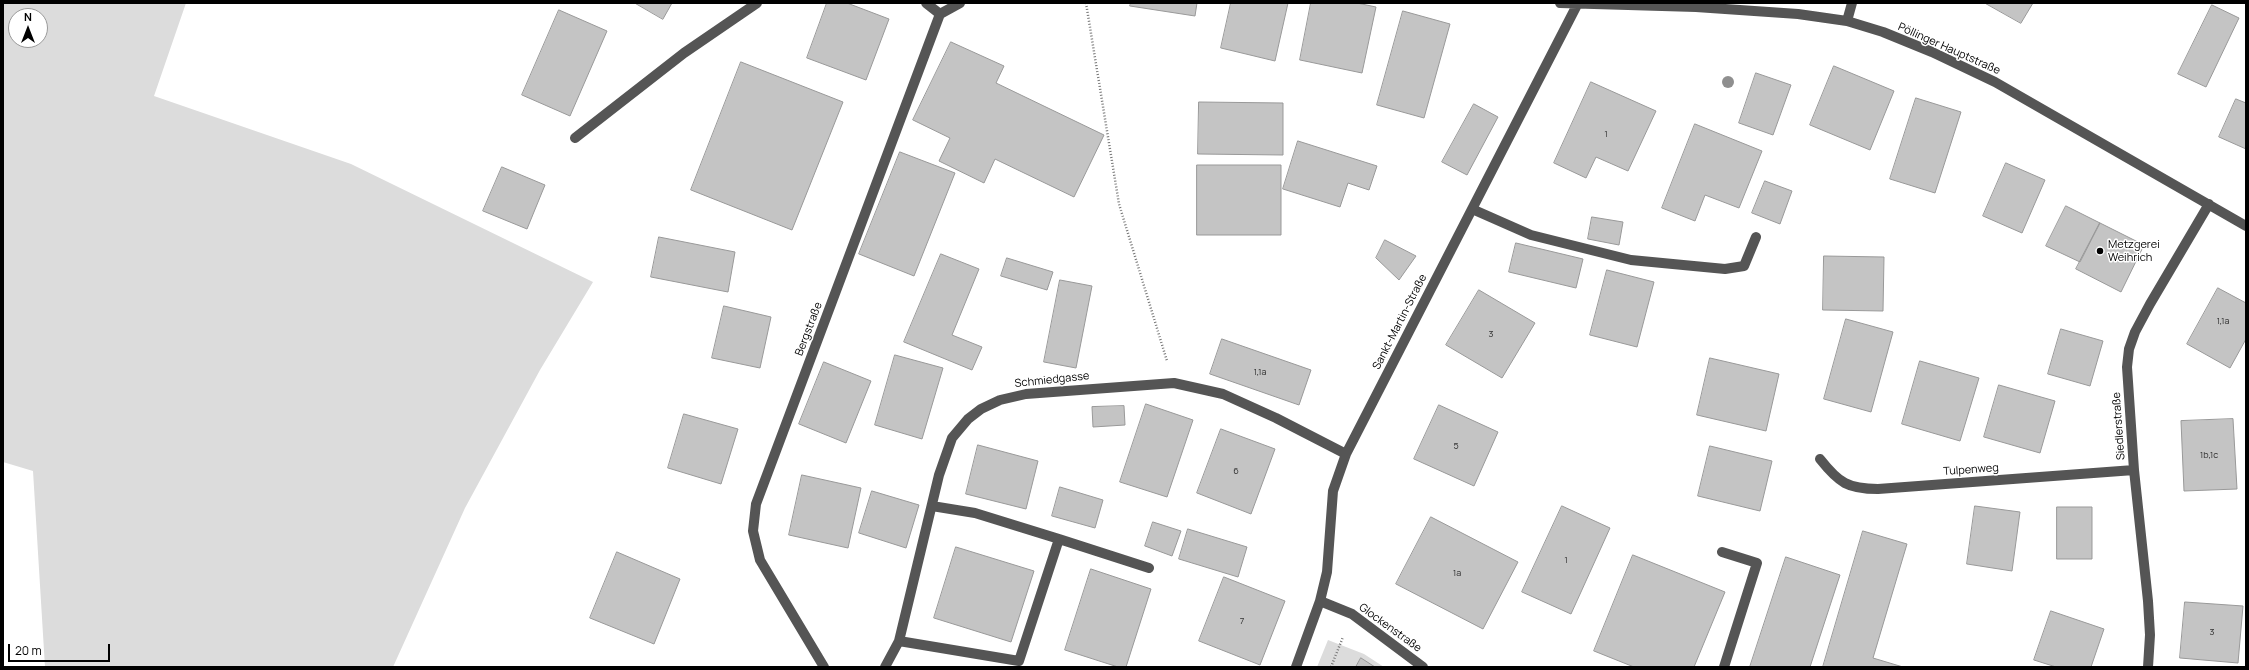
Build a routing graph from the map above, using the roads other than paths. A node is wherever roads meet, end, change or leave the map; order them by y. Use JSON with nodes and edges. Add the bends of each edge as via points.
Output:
{"nodes":[{"id":1,"x":757,"y":3,"type":"edge"},
{"id":2,"x":926,"y":3,"type":"edge"},
{"id":3,"x":960,"y":3,"type":"edge"},
{"id":4,"x":1560,"y":3,"type":"edge"},
{"id":5,"x":1852,"y":3,"type":"edge"},
{"id":6,"x":1577,"y":5,"type":"junction"},
{"id":7,"x":1662,"y":5,"type":"edge"},
{"id":8,"x":940,"y":14,"type":"junction"},
{"id":9,"x":1847,"y":21,"type":"junction"},
{"id":10,"x":574,"y":138,"type":"dead end"},
{"id":11,"x":2209,"y":204,"type":"junction"},
{"id":12,"x":1472,"y":209,"type":"junction"},
{"id":13,"x":2246,"y":226,"type":"edge"},
{"id":14,"x":1756,"y":237,"type":"dead end"},
{"id":15,"x":1346,"y":454,"type":"junction"},
{"id":16,"x":1820,"y":459,"type":"dead end"},
{"id":17,"x":2134,"y":470,"type":"junction"},
{"id":18,"x":932,"y":506,"type":"junction"},
{"id":19,"x":1058,"y":539,"type":"junction"},
{"id":20,"x":1722,"y":552,"type":"dead end"},
{"id":21,"x":1149,"y":568,"type":"dead end"},
{"id":22,"x":1320,"y":601,"type":"junction"},
{"id":23,"x":899,"y":642,"type":"junction"},
{"id":24,"x":824,"y":667,"type":"edge"},
{"id":25,"x":885,"y":667,"type":"edge"},
{"id":26,"x":1296,"y":667,"type":"edge"},
{"id":27,"x":1423,"y":667,"type":"edge"},
{"id":28,"x":1724,"y":667,"type":"edge"},
{"id":29,"x":2148,"y":667,"type":"edge"}],
"edges":[{"from":1,"to":10,"type":"street","via":[[684,53]]},
{"from":2,"to":8,"type":"street"},
{"from":3,"to":8,"type":"street"},
{"from":4,"to":6,"type":"street","name":"Pöllinger Hauptstraße"},
{"from":5,"to":9,"type":"street"},
{"from":6,"to":7,"type":"street","name":"Pöllinger Hauptstraße"},
{"from":6,"to":12,"type":"street","name":"Sankt-Martin-Straße"},
{"from":7,"to":9,"type":"street","name":"Pöllinger Hauptstraße","via":[[1751,10]]},
{"from":8,"to":24,"type":"street","name":"Bergstraße","via":[[756,504],[753,531],[760,560]]},
{"from":9,"to":11,"type":"street","name":"Pöllinger Hauptstraße","via":[[1932,52],[1995,82]]},
{"from":11,"to":13,"type":"street","name":"Pöllinger Hauptstraße"},
{"from":11,"to":17,"type":"street","name":"Siedlerstraße","via":[[2150,304],[2129,349],[2127,367]]},
{"from":12,"to":14,"type":"street","via":[[1531,235],[1631,260],[1725,270],[1744,266]]},
{"from":12,"to":15,"type":"street","name":"Sankt-Martin-Straße"},
{"from":15,"to":18,"type":"street","name":"Schmiedgasse","via":[[1223,394],[1174,383],[1026,394],[1000,400],[981,409],[968,419],[952,438],[939,475]]},
{"from":15,"to":22,"type":"street","name":"Sankt-Martin-Straße","via":[[1333,491],[1327,572]]},
{"from":16,"to":17,"type":"street","name":"Tulpenweg","via":[[1839,480],[1858,489],[1878,490]]},
{"from":17,"to":29,"type":"street","name":"Siedlerstraße","via":[[2148,601]]},
{"from":18,"to":19,"type":"street","via":[[975,513]]},
{"from":18,"to":23,"type":"street","name":"Schmiedgasse"},
{"from":19,"to":21,"type":"street"},
{"from":19,"to":23,"type":"street","via":[[1019,661]]},
{"from":20,"to":28,"type":"street","via":[[1757,563]]},
{"from":22,"to":26,"type":"street","name":"Sankt-Martin-Straße"},
{"from":22,"to":27,"type":"street","name":"Glockenstraße","via":[[1352,614]]},
{"from":23,"to":25,"type":"street","name":"Schmiedgasse"}]}
